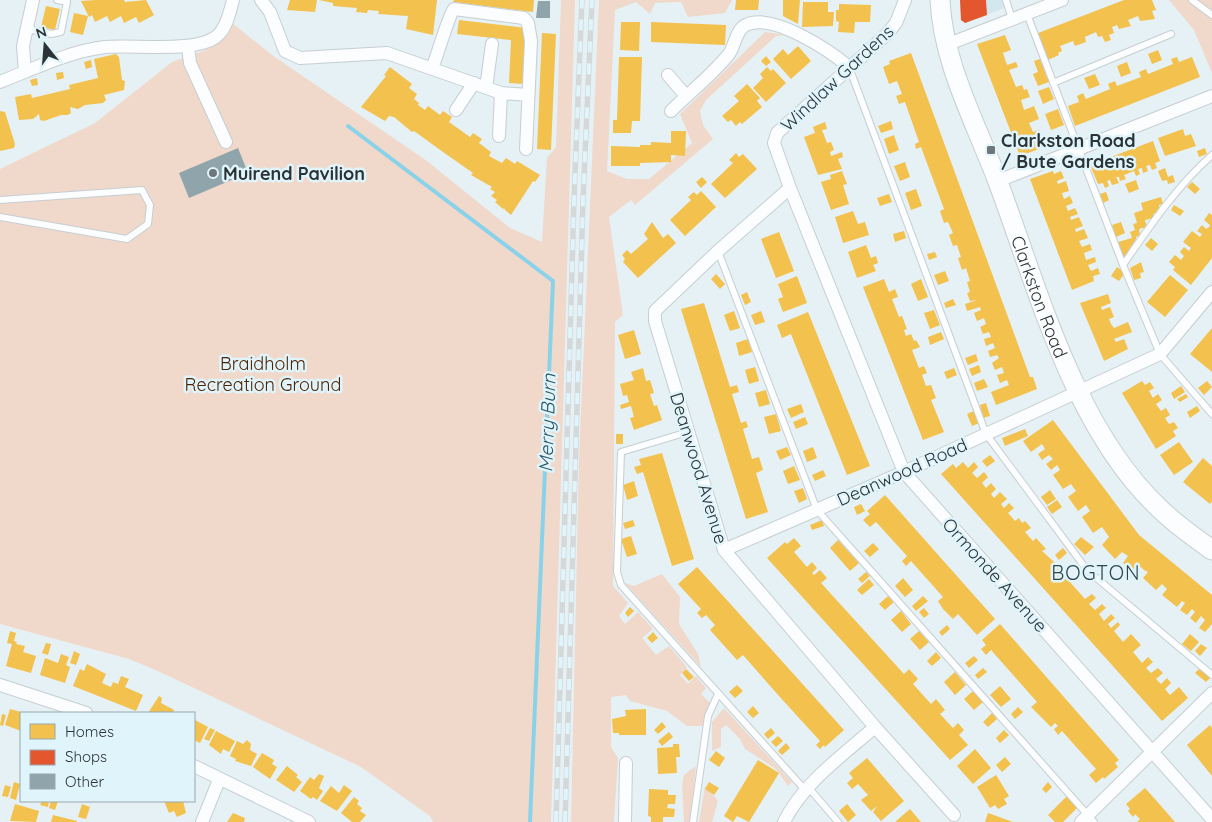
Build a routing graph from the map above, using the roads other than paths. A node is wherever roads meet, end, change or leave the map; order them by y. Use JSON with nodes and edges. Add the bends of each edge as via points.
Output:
{"nodes":[{"id":1,"x":33,"y":0,"type":"edge"},
{"id":2,"x":57,"y":0,"type":"edge"},
{"id":3,"x":233,"y":0,"type":"edge"},
{"id":4,"x":261,"y":0,"type":"edge"},
{"id":5,"x":906,"y":0,"type":"edge"},
{"id":6,"x":940,"y":0,"type":"edge"},
{"id":7,"x":1006,"y":0,"type":"edge"},
{"id":8,"x":1062,"y":0,"type":"edge"},
{"id":9,"x":1192,"y":0,"type":"edge"},
{"id":10,"x":1026,"y":14,"type":"junction"},
{"id":11,"x":1212,"y":15,"type":"edge"},
{"id":12,"x":1012,"y":19,"type":"junction"},
{"id":13,"x":27,"y":29,"type":"junction"},
{"id":14,"x":1171,"y":34,"type":"dead end"},
{"id":15,"x":492,"y":44,"type":"dead end"},
{"id":16,"x":946,"y":45,"type":"junction"},
{"id":17,"x":188,"y":47,"type":"junction"},
{"id":18,"x":849,"y":67,"type":"junction"},
{"id":19,"x":432,"y":68,"type":"junction"},
{"id":20,"x":26,"y":72,"type":"junction"},
{"id":21,"x":668,"y":75,"type":"dead end"},
{"id":22,"x":0,"y":82,"type":"edge"},
{"id":23,"x":474,"y":83,"type":"junction"},
{"id":24,"x":1053,"y":83,"type":"junction"},
{"id":25,"x":486,"y":88,"type":"junction"},
{"id":26,"x":501,"y":93,"type":"junction"},
{"id":27,"x":528,"y":95,"type":"junction"},
{"id":28,"x":686,"y":96,"type":"junction"},
{"id":29,"x":1212,"y":96,"type":"edge"},
{"id":30,"x":456,"y":110,"type":"dead end"},
{"id":31,"x":671,"y":111,"type":"dead end"},
{"id":32,"x":498,"y":136,"type":"dead end"},
{"id":33,"x":226,"y":142,"type":"dead end"},
{"id":34,"x":526,"y":149,"type":"dead end"},
{"id":35,"x":1079,"y":150,"type":"junction"},
{"id":36,"x":1212,"y":155,"type":"edge"},
{"id":37,"x":998,"y":181,"type":"junction"},
{"id":38,"x":790,"y":188,"type":"junction"},
{"id":39,"x":0,"y":200,"type":"edge"},
{"id":40,"x":0,"y":217,"type":"edge"},
{"id":41,"x":718,"y":251,"type":"junction"},
{"id":42,"x":1123,"y":265,"type":"junction"},
{"id":43,"x":1212,"y":292,"type":"edge"},
{"id":44,"x":833,"y":296,"type":"joint"},
{"id":45,"x":1160,"y":354,"type":"junction"},
{"id":46,"x":1079,"y":391,"type":"junction"},
{"id":47,"x":1212,"y":414,"type":"edge"},
{"id":48,"x":688,"y":432,"type":"junction"},
{"id":49,"x":986,"y":434,"type":"junction"},
{"id":50,"x":904,"y":472,"type":"junction"},
{"id":51,"x":817,"y":510,"type":"junction"},
{"id":52,"x":724,"y":550,"type":"junction"},
{"id":53,"x":1212,"y":550,"type":"edge"},
{"id":54,"x":1212,"y":675,"type":"edge"},
{"id":55,"x":0,"y":685,"type":"edge"},
{"id":56,"x":1212,"y":693,"type":"edge"},
{"id":57,"x":718,"y":694,"type":"junction"},
{"id":58,"x":83,"y":712,"type":"edge"},
{"id":59,"x":875,"y":727,"type":"junction"},
{"id":60,"x":1153,"y":753,"type":"junction"},
{"id":61,"x":626,"y":763,"type":"dead end"},
{"id":62,"x":195,"y":767,"type":"edge"},
{"id":63,"x":219,"y":780,"type":"junction"},
{"id":64,"x":807,"y":789,"type":"junction"},
{"id":65,"x":954,"y":815,"type":"dead end"},
{"id":66,"x":1212,"y":819,"type":"edge"},
{"id":67,"x":1088,"y":820,"type":"edge"},
{"id":68,"x":202,"y":822,"type":"edge"},
{"id":69,"x":309,"y":822,"type":"edge"},
{"id":70,"x":625,"y":822,"type":"edge"},
{"id":71,"x":693,"y":822,"type":"edge"},
{"id":72,"x":784,"y":822,"type":"edge"},
{"id":73,"x":838,"y":822,"type":"edge"}],
"edges":[{"from":1,"to":13,"type":"street"},
{"from":2,"to":13,"type":"lane","via":[[67,2],[61,32],[50,34]]},
{"from":3,"to":17,"type":"street","via":[[218,36]]},
{"from":4,"to":19,"type":"street","via":[[270,12],[285,51],[300,58],[387,53]]},
{"from":5,"to":18,"type":"street","name":"Windlaw Gardens","via":[[896,23],[886,35]]},
{"from":6,"to":16,"type":"main road","name":"Clarkston Road"},
{"from":7,"to":12,"type":"lane"},
{"from":8,"to":10,"type":"street"},
{"from":9,"to":11,"type":"lane"},
{"from":10,"to":12,"type":"street"},
{"from":10,"to":24,"type":"lane"},
{"from":12,"to":16,"type":"street"},
{"from":13,"to":20,"type":"street","via":[[23,46]]},
{"from":14,"to":24,"type":"lane"},
{"from":15,"to":25,"type":"street"},
{"from":16,"to":37,"type":"main road","name":"Clarkston Road"},
{"from":17,"to":20,"type":"street","via":[[106,47]]},
{"from":17,"to":33,"type":"street","via":[[194,70]]},
{"from":18,"to":28,"type":"street","via":[[782,26],[751,23],[740,30],[731,52],[722,63]]},
{"from":18,"to":38,"type":"street","name":"Windlaw Gardens","via":[[777,133],[774,143]]},
{"from":18,"to":49,"type":"lane"},
{"from":19,"to":23,"type":"street"},
{"from":19,"to":27,"type":"street","via":[[454,9],[524,18],[531,40]]},
{"from":20,"to":22,"type":"street"},
{"from":21,"to":28,"type":"street"},
{"from":23,"to":25,"type":"street"},
{"from":23,"to":30,"type":"street"},
{"from":24,"to":35,"type":"lane"},
{"from":25,"to":26,"type":"street"},
{"from":26,"to":27,"type":"street"},
{"from":26,"to":32,"type":"street"},
{"from":27,"to":34,"type":"street"},
{"from":28,"to":31,"type":"street"},
{"from":29,"to":35,"type":"street"},
{"from":35,"to":37,"type":"street"},
{"from":35,"to":42,"type":"lane"},
{"from":36,"to":42,"type":"lane","via":[[1170,200]]},
{"from":37,"to":46,"type":"main road","name":"Clarkston Road"},
{"from":38,"to":41,"type":"street","name":"Deanwood Avenue"},
{"from":38,"to":44,"type":"street","name":"Windlaw Gardens"},
{"from":39,"to":40,"type":"lane","via":[[142,190],[150,205],[148,224],[127,239]]},
{"from":41,"to":48,"type":"street","name":"Deanwood Avenue","via":[[655,311],[655,322]]},
{"from":41,"to":51,"type":"lane"},
{"from":42,"to":45,"type":"lane"},
{"from":43,"to":45,"type":"street"},
{"from":44,"to":50,"type":"street","name":"Ormonde Avenue"},
{"from":45,"to":46,"type":"street","name":"Deanwood Road"},
{"from":45,"to":47,"type":"lane"},
{"from":46,"to":49,"type":"street","name":"Deanwood Road"},
{"from":46,"to":53,"type":"main road","name":"Clarkston Road","via":[[1100,431],[1133,478],[1158,507]]},
{"from":48,"to":52,"type":"street","name":"Deanwood Avenue"},
{"from":48,"to":57,"type":"lane","via":[[621,452],[617,572],[621,585]]},
{"from":49,"to":50,"type":"street","name":"Deanwood Road"},
{"from":49,"to":54,"type":"lane","via":[[1087,570]]},
{"from":50,"to":51,"type":"street","name":"Deanwood Road"},
{"from":50,"to":60,"type":"street","name":"Ormonde Avenue"},
{"from":51,"to":52,"type":"street","name":"Deanwood Road"},
{"from":51,"to":67,"type":"lane"},
{"from":52,"to":59,"type":"street","name":"Deanwood Avenue"},
{"from":55,"to":58,"type":"street"},
{"from":56,"to":60,"type":"street"},
{"from":57,"to":64,"type":"lane"},
{"from":57,"to":71,"type":"lane","via":[[708,716]]},
{"from":59,"to":64,"type":"street"},
{"from":59,"to":65,"type":"street","name":"Deanwood Avenue"},
{"from":60,"to":66,"type":"street","name":"Ormonde Avenue"},
{"from":60,"to":67,"type":"street"},
{"from":61,"to":70,"type":"street"},
{"from":62,"to":63,"type":"street"},
{"from":63,"to":68,"type":"street"},
{"from":63,"to":69,"type":"street"},
{"from":64,"to":72,"type":"street"},
{"from":64,"to":73,"type":"lane"}]}
